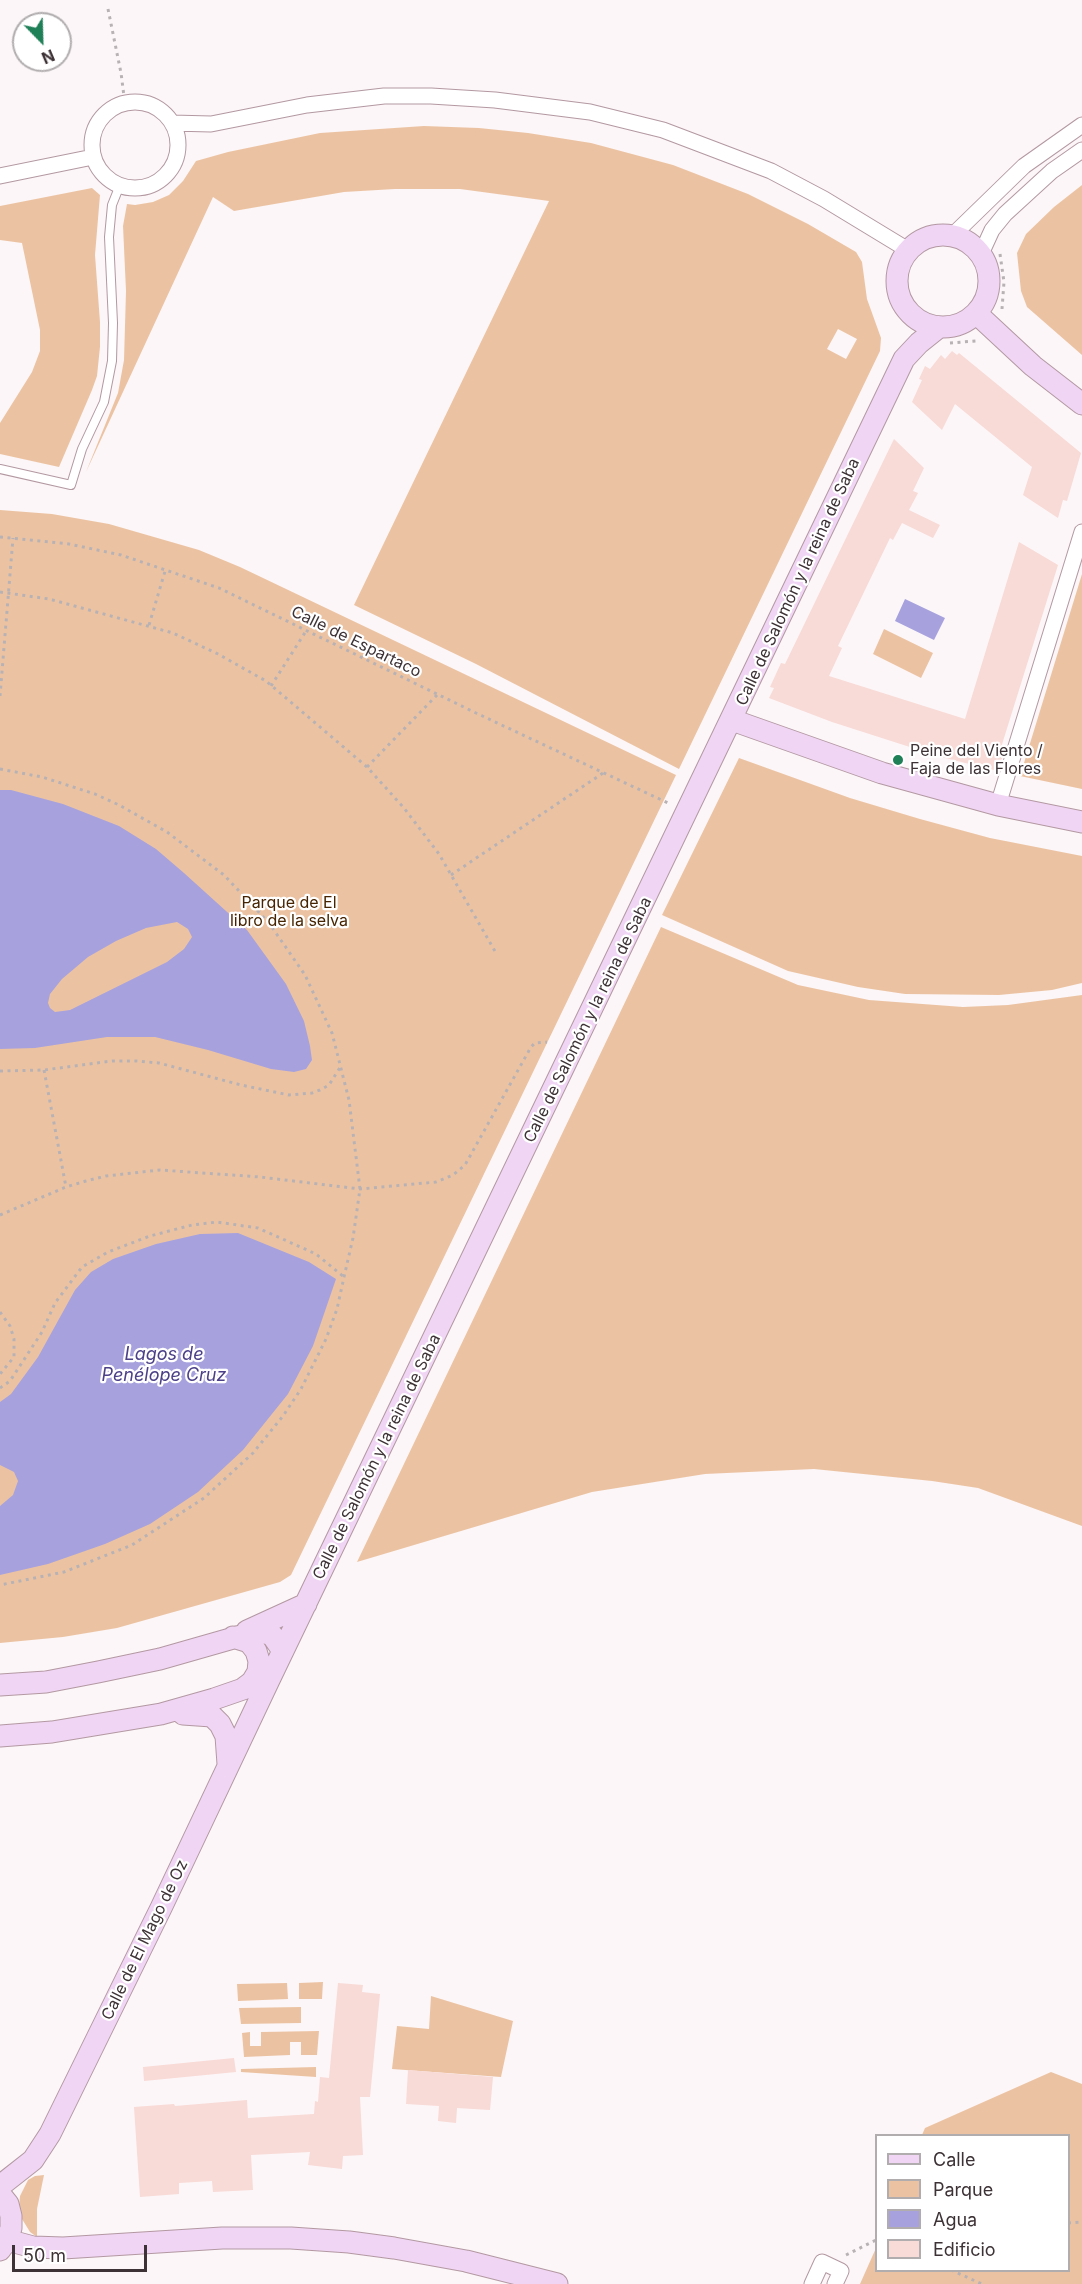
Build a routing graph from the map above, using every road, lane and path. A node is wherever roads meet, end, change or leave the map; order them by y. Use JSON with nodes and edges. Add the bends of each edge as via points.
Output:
{"nodes":[{"id":1,"x":108,"y":9,"type":"dead end"},
{"id":2,"x":125,"y":104,"type":"junction"},
{"id":3,"x":172,"y":123,"type":"junction"},
{"id":4,"x":1082,"y":125,"type":"edge"},
{"id":5,"x":1082,"y":150,"type":"edge"},
{"id":6,"x":93,"y":157,"type":"junction"},
{"id":7,"x":0,"y":176,"type":"edge"},
{"id":8,"x":120,"y":185,"type":"junction"},
{"id":9,"x":953,"y":235,"type":"junction"},
{"id":10,"x":908,"y":250,"type":"junction"},
{"id":11,"x":991,"y":251,"type":"junction"},
{"id":12,"x":906,"y":310,"type":"junction"},
{"id":13,"x":976,"y":314,"type":"junction"},
{"id":14,"x":1004,"y":314,"type":"dead end"},
{"id":15,"x":939,"y":327,"type":"junction"},
{"id":16,"x":904,"y":359,"type":"junction"},
{"id":17,"x":1082,"y":404,"type":"edge"},
{"id":18,"x":0,"y":469,"type":"edge"},
{"id":19,"x":1082,"y":532,"type":"edge"},
{"id":20,"x":0,"y":537,"type":"edge"},
{"id":21,"x":13,"y":538,"type":"junction"},
{"id":22,"x":166,"y":568,"type":"junction"},
{"id":23,"x":0,"y":592,"type":"edge"},
{"id":24,"x":8,"y":593,"type":"junction"},
{"id":25,"x":149,"y":625,"type":"junction"},
{"id":26,"x":306,"y":631,"type":"junction"},
{"id":27,"x":271,"y":686,"type":"junction"},
{"id":28,"x":437,"y":695,"type":"junction"},
{"id":29,"x":0,"y":696,"type":"edge"},
{"id":30,"x":732,"y":720,"type":"junction"},
{"id":31,"x":367,"y":767,"type":"junction"},
{"id":32,"x":0,"y":769,"type":"edge"},
{"id":33,"x":603,"y":773,"type":"junction"},
{"id":34,"x":998,"y":805,"type":"junction"},
{"id":35,"x":688,"y":812,"type":"junction"},
{"id":36,"x":1082,"y":822,"type":"edge"},
{"id":37,"x":451,"y":875,"type":"junction"},
{"id":38,"x":496,"y":953,"type":"dead end"},
{"id":39,"x":548,"y":1042,"type":"dead end"},
{"id":40,"x":341,"y":1064,"type":"junction"},
{"id":41,"x":44,"y":1070,"type":"junction"},
{"id":42,"x":0,"y":1071,"type":"edge"},
{"id":43,"x":66,"y":1187,"type":"junction"},
{"id":44,"x":360,"y":1189,"type":"junction"},
{"id":45,"x":0,"y":1215,"type":"edge"},
{"id":46,"x":345,"y":1276,"type":"junction"},
{"id":47,"x":0,"y":1312,"type":"edge"},
{"id":48,"x":14,"y":1357,"type":"junction"},
{"id":49,"x":21,"y":1364,"type":"junction"},
{"id":50,"x":0,"y":1374,"type":"edge"},
{"id":51,"x":0,"y":1388,"type":"edge"},
{"id":52,"x":0,"y":1585,"type":"edge"},
{"id":53,"x":306,"y":1604,"type":"junction"},
{"id":54,"x":233,"y":1637,"type":"junction"},
{"id":55,"x":283,"y":1651,"type":"junction"},
{"id":56,"x":269,"y":1680,"type":"junction"},
{"id":57,"x":0,"y":1685,"type":"edge"},
{"id":58,"x":244,"y":1688,"type":"junction"},
{"id":59,"x":161,"y":1714,"type":"junction"},
{"id":60,"x":0,"y":1736,"type":"edge"},
{"id":61,"x":228,"y":1765,"type":"junction"},
{"id":62,"x":0,"y":2186,"type":"edge"},
{"id":63,"x":0,"y":2194,"type":"edge"},
{"id":64,"x":875,"y":2240,"type":"edge"},
{"id":65,"x":4,"y":2246,"type":"edge"},
{"id":66,"x":841,"y":2257,"type":"dead end"},
{"id":67,"x":953,"y":2272,"type":"edge"},
{"id":68,"x":557,"y":2284,"type":"edge"},
{"id":69,"x":812,"y":2284,"type":"edge"},
{"id":70,"x":835,"y":2284,"type":"edge"},
{"id":71,"x":982,"y":2284,"type":"edge"}],
"edges":[{"from":1,"to":2,"type":"path"},
{"from":2,"to":3,"type":"street","via":[[156,108]]},
{"from":2,"to":6,"type":"street","via":[[102,118],[95,130]]},
{"from":3,"to":8,"type":"street","via":[[178,148],[168,172],[146,187]]},
{"from":3,"to":10,"type":"street","via":[[211,124],[307,105],[384,96],[495,100],[590,112],[663,130],[771,171],[824,198]]},
{"from":4,"to":9,"type":"street","via":[[1024,166]]},
{"from":5,"to":11,"type":"street","via":[[1052,171],[1005,214],[992,230]]},
{"from":6,"to":7,"type":"street"},
{"from":6,"to":8,"type":"street","via":[[103,174]]},
{"from":8,"to":18,"type":"lane","via":[[112,205],[109,237],[112,361],[104,402],[82,449],[71,485]]},
{"from":9,"to":10,"type":"street","via":[[934,235]]},
{"from":9,"to":11,"type":"street"},
{"from":10,"to":12,"type":"street","via":[[897,275],[898,293]]},
{"from":11,"to":13,"type":"street","via":[[989,284]]},
{"from":11,"to":14,"type":"path","via":[[1004,282]]},
{"from":12,"to":15,"type":"street","via":[[921,322]]},
{"from":12,"to":16,"type":"street","name":"Calle de Salomón y la reina de Saba"},
{"from":13,"to":15,"type":"street","via":[[959,324]]},
{"from":13,"to":17,"type":"street","via":[[1032,366]]},
{"from":15,"to":16,"type":"street","name":"Calle de Salomón y la reina de Saba"},
{"from":16,"to":30,"type":"street","name":"Calle de Salomón y la reina de Saba"},
{"from":19,"to":34,"type":"street"},
{"from":20,"to":21,"type":"path","name":"Calle de Espartaco"},
{"from":21,"to":22,"type":"path","name":"Calle de Espartaco","via":[[69,544]]},
{"from":21,"to":24,"type":"path"},
{"from":22,"to":25,"type":"path"},
{"from":22,"to":26,"type":"path","name":"Calle de Espartaco","via":[[219,588]]},
{"from":23,"to":24,"type":"path"},
{"from":24,"to":25,"type":"path","via":[[49,599]]},
{"from":24,"to":29,"type":"path"},
{"from":25,"to":27,"type":"path","via":[[218,654]]},
{"from":26,"to":27,"type":"path"},
{"from":26,"to":28,"type":"path","name":"Calle de Espartaco"},
{"from":27,"to":31,"type":"path"},
{"from":28,"to":31,"type":"path"},
{"from":28,"to":33,"type":"path","name":"Calle de Espartaco"},
{"from":30,"to":34,"type":"street","via":[[882,773]]},
{"from":30,"to":35,"type":"street","name":"Calle de Salomón y la reina de Saba"},
{"from":31,"to":37,"type":"path","via":[[404,808]]},
{"from":32,"to":40,"type":"path","via":[[71,785],[119,805],[185,844],[216,869],[247,898],[289,949],[316,997]]},
{"from":33,"to":35,"type":"path","name":"Calle de Espartaco"},
{"from":33,"to":37,"type":"path"},
{"from":34,"to":36,"type":"street"},
{"from":35,"to":53,"type":"street","name":"Calle de Salomón y la reina de Saba"},
{"from":37,"to":38,"type":"path"},
{"from":39,"to":44,"type":"path","via":[[531,1047],[474,1151],[453,1175],[436,1182]]},
{"from":40,"to":41,"type":"path","via":[[329,1085],[299,1095],[138,1060]]},
{"from":40,"to":44,"type":"path"},
{"from":41,"to":42,"type":"path"},
{"from":41,"to":43,"type":"path"},
{"from":43,"to":44,"type":"path","via":[[106,1176],[160,1170]]},
{"from":43,"to":45,"type":"path"},
{"from":44,"to":46,"type":"path"},
{"from":46,"to":49,"type":"path","via":[[316,1254],[258,1228],[217,1222],[171,1230],[108,1252],[82,1267],[55,1303]]},
{"from":46,"to":52,"type":"path","via":[[337,1309],[310,1376],[273,1429],[231,1474],[180,1515],[132,1545],[64,1572]]},
{"from":47,"to":48,"type":"path","via":[[10,1326]]},
{"from":48,"to":49,"type":"path"},
{"from":48,"to":50,"type":"path"},
{"from":49,"to":51,"type":"path"},
{"from":53,"to":54,"type":"street"},
{"from":53,"to":55,"type":"street","name":"Calle de Salomón y la reina de Saba"},
{"from":54,"to":55,"type":"street","via":[[267,1632]]},
{"from":54,"to":57,"type":"street","via":[[98,1672],[46,1682]]},
{"from":54,"to":58,"type":"street","via":[[249,1642],[259,1661],[258,1672]]},
{"from":55,"to":56,"type":"street","name":"Calle de Salomón y la reina de Saba"},
{"from":56,"to":58,"type":"street"},
{"from":56,"to":61,"type":"street","name":"Calle de El Mago de Oz"},
{"from":58,"to":59,"type":"street"},
{"from":59,"to":60,"type":"street","via":[[52,1732]]},
{"from":59,"to":61,"type":"street","via":[[212,1716],[226,1736]]},
{"from":61,"to":62,"type":"street","name":"Calle de El Mago de Oz","via":[[44,2146],[26,2167]]},
{"from":63,"to":65,"type":"street","via":[[11,2216]]},
{"from":64,"to":66,"type":"path"},
{"from":65,"to":68,"type":"street","via":[[63,2248],[222,2238],[291,2238],[394,2248]]},
{"from":67,"to":71,"type":"path"},
{"from":69,"to":70,"type":"street","via":[[822,2262],[841,2271]]}]}
